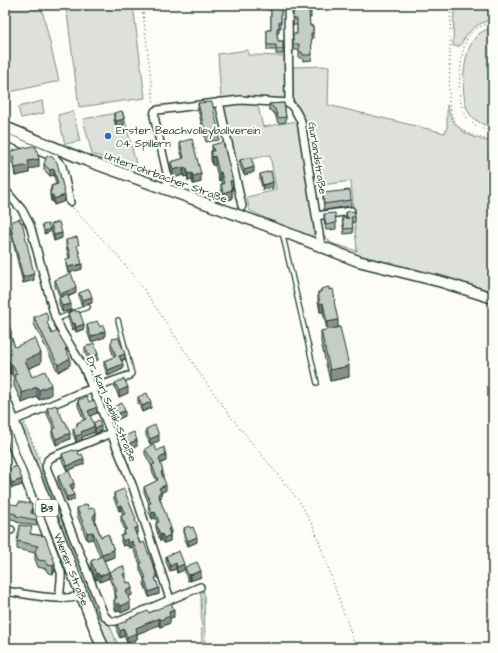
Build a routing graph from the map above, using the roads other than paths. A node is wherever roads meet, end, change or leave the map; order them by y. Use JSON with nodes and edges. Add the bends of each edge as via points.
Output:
{"nodes":[{"id":1,"x":288,"y":5,"type":"edge"},
{"id":2,"x":219,"y":102,"type":"junction"},
{"id":3,"x":289,"y":103,"type":"junction"},
{"id":4,"x":7,"y":133,"type":"edge"},
{"id":5,"x":165,"y":189,"type":"junction"},
{"id":6,"x":5,"y":190,"type":"edge"},
{"id":7,"x":70,"y":202,"type":"road end"},
{"id":8,"x":242,"y":206,"type":"dead end"},
{"id":9,"x":351,"y":211,"type":"edge"},
{"id":10,"x":316,"y":216,"type":"junction"},
{"id":11,"x":282,"y":231,"type":"junction"},
{"id":12,"x":320,"y":246,"type":"junction"},
{"id":13,"x":493,"y":298,"type":"edge"},
{"id":14,"x":88,"y":306,"type":"dead end"},
{"id":15,"x":56,"y":320,"type":"junction"},
{"id":16,"x":118,"y":320,"type":"dead end"},
{"id":17,"x":128,"y":376,"type":"joint"},
{"id":18,"x":317,"y":383,"type":"dead end"},
{"id":19,"x":93,"y":390,"type":"junction"},
{"id":20,"x":5,"y":401,"type":"edge"},
{"id":21,"x":11,"y":423,"type":"edge"},
{"id":22,"x":111,"y":433,"type":"junction"},
{"id":23,"x":200,"y":587,"type":"dead end"},
{"id":24,"x":5,"y":591,"type":"edge"},
{"id":25,"x":81,"y":596,"type":"junction"},
{"id":26,"x":60,"y":598,"type":"junction"},
{"id":27,"x":170,"y":599,"type":"junction"},
{"id":28,"x":102,"y":648,"type":"edge"}],
"edges":[{"from":1,"to":3,"type":"street"},
{"from":2,"to":3,"type":"street","via":[[249,100]]},
{"from":2,"to":5,"type":"street","via":[[161,109],[154,114],[167,173]]},
{"from":2,"to":8,"type":"street"},
{"from":3,"to":10,"type":"street","name":"Gurlandstraße","via":[[301,121]]},
{"from":4,"to":5,"type":"main road","name":"Unterrohrbacher Straße"},
{"from":4,"to":7,"type":"street","via":[[59,162]]},
{"from":5,"to":11,"type":"main road","name":"Unterrohrbacher Straße"},
{"from":6,"to":15,"type":"street","name":"Dr. Karl Sablik-Straße","via":[[22,210],[30,225]]},
{"from":9,"to":10,"type":"street"},
{"from":10,"to":12,"type":"street","name":"Gurlandstraße"},
{"from":11,"to":12,"type":"main road","name":"Unterrohrbacher Straße"},
{"from":11,"to":18,"type":"lane"},
{"from":12,"to":13,"type":"main road","name":"Unterrohrbacher Straße","via":[[363,263],[442,282]]},
{"from":14,"to":15,"type":"lane"},
{"from":15,"to":19,"type":"street","name":"Dr. Karl Sablik-Straße","via":[[84,368]]},
{"from":16,"to":17,"type":"lane","via":[[132,374]]},
{"from":17,"to":19,"type":"street"},
{"from":19,"to":21,"type":"street","via":[[77,394]]},
{"from":19,"to":22,"type":"street","name":"Dr. Karl Sablik-Straße"},
{"from":20,"to":21,"type":"main road","name":"Wiener Straße","number":"B3"},
{"from":21,"to":25,"type":"main road","name":"Wiener Straße","number":"B3"},
{"from":21,"to":26,"type":"street","name":"Wiener Straße","via":[[62,572]]},
{"from":22,"to":27,"type":"street","name":"Dr. Karl Sablik-Straße","via":[[133,487]]},
{"from":22,"to":27,"type":"street","name":"Wiener Straße","via":[[55,455],[46,465],[46,471],[107,620],[120,621]]},
{"from":23,"to":27,"type":"street"},
{"from":24,"to":26,"type":"street"},
{"from":25,"to":26,"type":"street"},
{"from":25,"to":28,"type":"main road","name":"Wiener Straße","number":"B3"}]}
